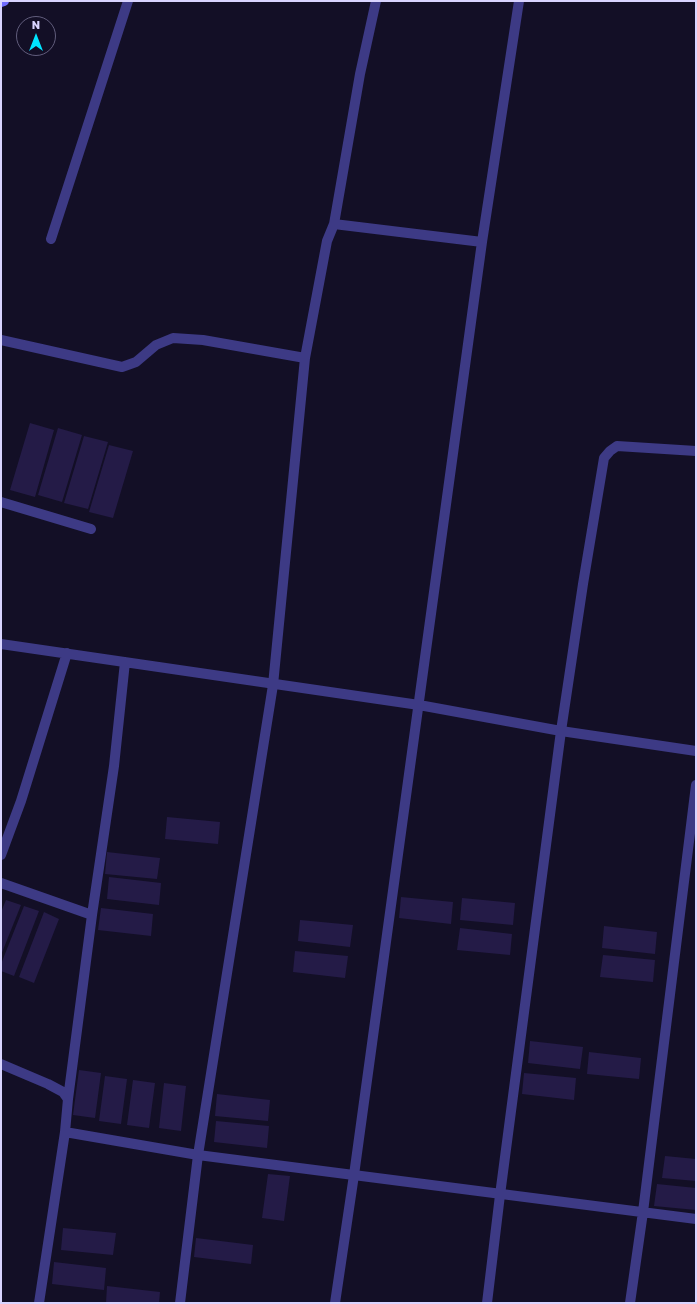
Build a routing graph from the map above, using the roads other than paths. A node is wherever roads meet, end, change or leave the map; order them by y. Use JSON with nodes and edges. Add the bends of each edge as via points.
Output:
{"nodes":[{"id":1,"x":4,"y":1,"type":"edge"},
{"id":2,"x":128,"y":1,"type":"edge"},
{"id":3,"x":376,"y":1,"type":"edge"},
{"id":4,"x":519,"y":1,"type":"edge"},
{"id":5,"x":1,"y":2,"type":"edge"},
{"id":6,"x":334,"y":224,"type":"junction"},
{"id":7,"x":51,"y":239,"type":"dead end"},
{"id":8,"x":482,"y":242,"type":"junction"},
{"id":9,"x":1,"y":340,"type":"edge"},
{"id":10,"x":305,"y":358,"type":"junction"},
{"id":11,"x":696,"y":451,"type":"edge"},
{"id":12,"x":1,"y":502,"type":"edge"},
{"id":13,"x":91,"y":529,"type":"dead end"},
{"id":14,"x":1,"y":644,"type":"edge"},
{"id":15,"x":67,"y":653,"type":"junction"},
{"id":16,"x":125,"y":662,"type":"junction"},
{"id":17,"x":273,"y":685,"type":"junction"},
{"id":18,"x":419,"y":705,"type":"junction"},
{"id":19,"x":562,"y":732,"type":"junction"},
{"id":20,"x":696,"y":751,"type":"edge"},
{"id":21,"x":696,"y":785,"type":"edge"},
{"id":22,"x":1,"y":855,"type":"edge"},
{"id":23,"x":1,"y":882,"type":"edge"},
{"id":24,"x":92,"y":915,"type":"junction"},
{"id":25,"x":1,"y":1064,"type":"edge"},
{"id":26,"x":68,"y":1099,"type":"junction"},
{"id":27,"x":65,"y":1132,"type":"junction"},
{"id":28,"x":198,"y":1155,"type":"junction"},
{"id":29,"x":354,"y":1175,"type":"junction"},
{"id":30,"x":500,"y":1195,"type":"junction"},
{"id":31,"x":643,"y":1212,"type":"junction"},
{"id":32,"x":696,"y":1219,"type":"edge"},
{"id":33,"x":39,"y":1303,"type":"edge"},
{"id":34,"x":180,"y":1303,"type":"edge"},
{"id":35,"x":335,"y":1303,"type":"edge"},
{"id":36,"x":487,"y":1303,"type":"edge"},
{"id":37,"x":630,"y":1303,"type":"edge"}],
"edges":[{"from":1,"to":5,"type":"street"},
{"from":2,"to":7,"type":"street"},
{"from":3,"to":6,"type":"street","via":[[360,74]]},
{"from":4,"to":8,"type":"street"},
{"from":6,"to":8,"type":"street"},
{"from":6,"to":10,"type":"street","via":[[327,241]]},
{"from":8,"to":18,"type":"street"},
{"from":9,"to":10,"type":"street","via":[[122,367],[136,362],[156,345],[173,338],[203,340]]},
{"from":10,"to":17,"type":"street"},
{"from":11,"to":19,"type":"street","via":[[617,446],[604,458]]},
{"from":12,"to":13,"type":"street"},
{"from":14,"to":15,"type":"street"},
{"from":15,"to":16,"type":"street"},
{"from":15,"to":22,"type":"street","via":[[21,801]]},
{"from":16,"to":17,"type":"street"},
{"from":16,"to":24,"type":"street","via":[[114,766]]},
{"from":17,"to":18,"type":"street"},
{"from":17,"to":28,"type":"street"},
{"from":18,"to":19,"type":"street"},
{"from":18,"to":29,"type":"street"},
{"from":19,"to":20,"type":"street"},
{"from":19,"to":30,"type":"street"},
{"from":21,"to":31,"type":"street"},
{"from":23,"to":24,"type":"street"},
{"from":24,"to":26,"type":"street"},
{"from":25,"to":26,"type":"street","via":[[53,1086]]},
{"from":26,"to":27,"type":"street"},
{"from":27,"to":28,"type":"street"},
{"from":27,"to":33,"type":"street"},
{"from":28,"to":29,"type":"street"},
{"from":28,"to":34,"type":"street"},
{"from":29,"to":30,"type":"street"},
{"from":29,"to":35,"type":"street"},
{"from":30,"to":31,"type":"street"},
{"from":30,"to":36,"type":"street"},
{"from":31,"to":32,"type":"street"},
{"from":31,"to":37,"type":"street"}]}
